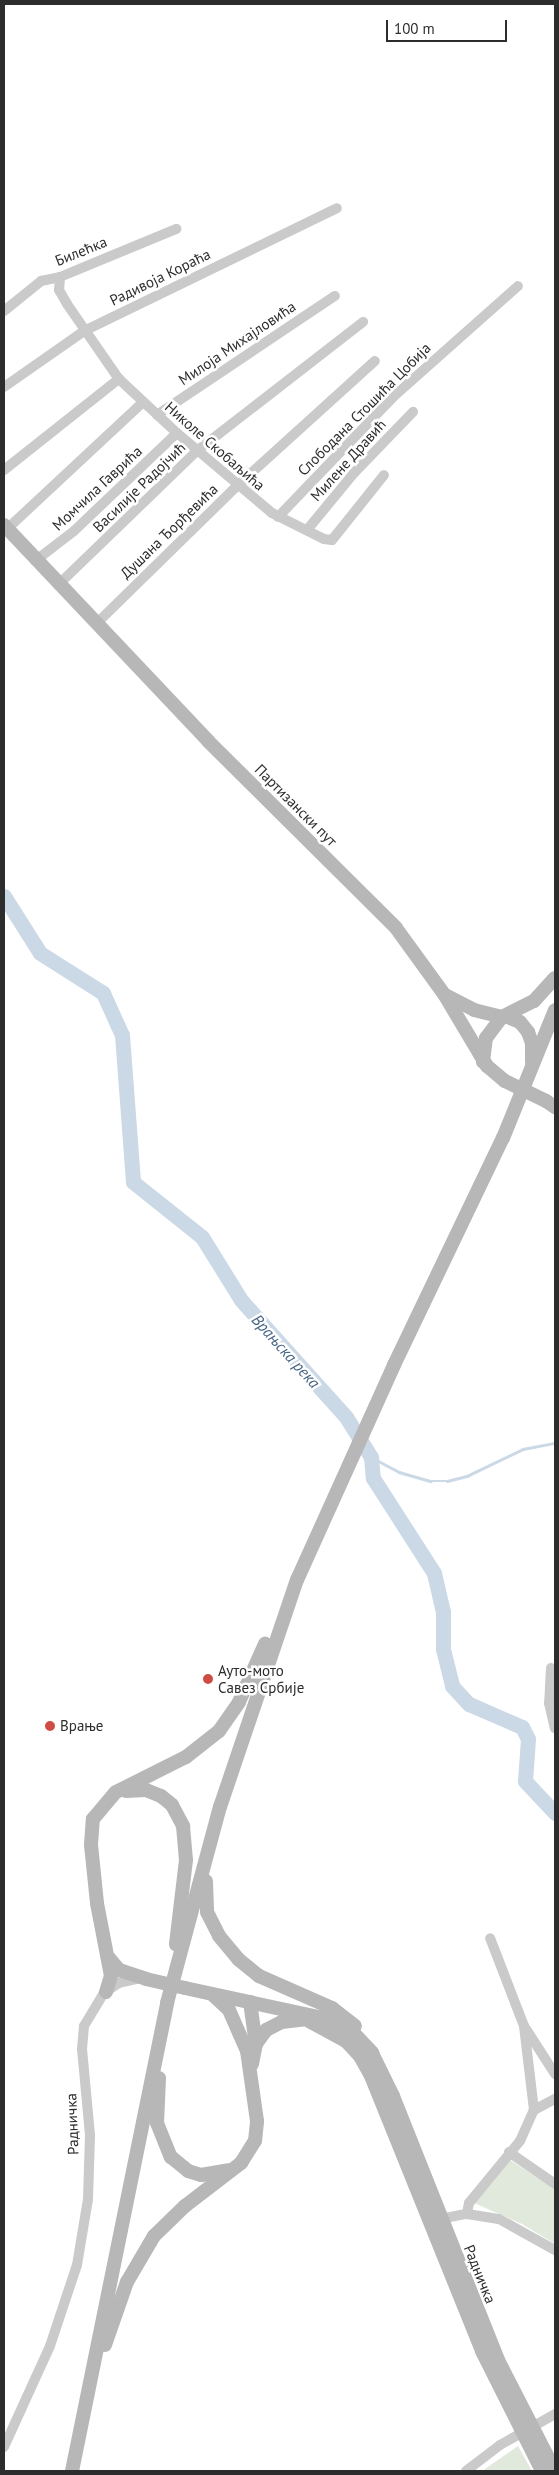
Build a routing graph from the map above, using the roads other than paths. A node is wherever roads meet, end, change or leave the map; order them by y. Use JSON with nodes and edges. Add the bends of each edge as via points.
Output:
{"nodes":[{"id":1,"x":337,"y":208,"type":"dead end"},
{"id":2,"x":176,"y":229,"type":"dead end"},
{"id":3,"x":60,"y":277,"type":"junction"},
{"id":4,"x":518,"y":286,"type":"dead end"},
{"id":5,"x":335,"y":296,"type":"dead end"},
{"id":6,"x":4,"y":310,"type":"edge"},
{"id":7,"x":363,"y":322,"type":"dead end"},
{"id":8,"x":84,"y":331,"type":"junction"},
{"id":9,"x":375,"y":361,"type":"dead end"},
{"id":10,"x":119,"y":379,"type":"junction"},
{"id":11,"x":4,"y":387,"type":"edge"},
{"id":12,"x":142,"y":402,"type":"junction"},
{"id":13,"x":413,"y":412,"type":"dead end"},
{"id":14,"x":156,"y":415,"type":"junction"},
{"id":15,"x":177,"y":433,"type":"junction"},
{"id":16,"x":198,"y":450,"type":"junction"},
{"id":17,"x":4,"y":470,"type":"edge"},
{"id":18,"x":384,"y":475,"type":"dead end"},
{"id":19,"x":237,"y":486,"type":"junction"},
{"id":20,"x":278,"y":516,"type":"junction"},
{"id":21,"x":6,"y":527,"type":"edge"},
{"id":22,"x":307,"y":530,"type":"junction"},
{"id":23,"x":35,"y":561,"type":"junction"},
{"id":24,"x":58,"y":585,"type":"junction"},
{"id":25,"x":96,"y":624,"type":"junction"},
{"id":26,"x":555,"y":978,"type":"edge"},
{"id":27,"x":444,"y":994,"type":"junction"},
{"id":28,"x":555,"y":1010,"type":"edge"},
{"id":29,"x":504,"y":1016,"type":"junction"},
{"id":30,"x":484,"y":1062,"type":"junction"},
{"id":31,"x":531,"y":1070,"type":"junction"},
{"id":32,"x":550,"y":1104,"type":"edge"},
{"id":33,"x":291,"y":1595,"type":"junction"},
{"id":34,"x":551,"y":1668,"type":"dead end"},
{"id":35,"x":555,"y":1728,"type":"edge"},
{"id":36,"x":111,"y":1796,"type":"junction"},
{"id":37,"x":220,"y":1808,"type":"junction"},
{"id":38,"x":490,"y":1938,"type":"dead end"},
{"id":39,"x":106,"y":1955,"type":"junction"},
{"id":40,"x":178,"y":1958,"type":"junction"},
{"id":41,"x":143,"y":1979,"type":"junction"},
{"id":42,"x":106,"y":1992,"type":"junction"},
{"id":43,"x":212,"y":1995,"type":"junction"},
{"id":44,"x":250,"y":2002,"type":"junction"},
{"id":45,"x":302,"y":2016,"type":"junction"},
{"id":46,"x":524,"y":2026,"type":"junction"},
{"id":47,"x":256,"y":2044,"type":"junction"},
{"id":48,"x":157,"y":2048,"type":"junction"},
{"id":49,"x":379,"y":2065,"type":"junction"},
{"id":50,"x":251,"y":2070,"type":"junction"},
{"id":51,"x":555,"y":2074,"type":"edge"},
{"id":52,"x":555,"y":2099,"type":"edge"},
{"id":53,"x":534,"y":2110,"type":"junction"},
{"id":54,"x":509,"y":2152,"type":"junction"},
{"id":55,"x":236,"y":2167,"type":"junction"},
{"id":56,"x":555,"y":2184,"type":"edge"},
{"id":57,"x":468,"y":2214,"type":"junction"},
{"id":58,"x":435,"y":2220,"type":"junction"},
{"id":59,"x":555,"y":2250,"type":"edge"},
{"id":60,"x":91,"y":2376,"type":"junction"},
{"id":61,"x":555,"y":2414,"type":"edge"},
{"id":62,"x":527,"y":2432,"type":"junction"},
{"id":63,"x":4,"y":2447,"type":"edge"},
{"id":64,"x":72,"y":2471,"type":"edge"},
{"id":65,"x":466,"y":2471,"type":"edge"},
{"id":66,"x":542,"y":2471,"type":"edge"},
{"id":67,"x":555,"y":2471,"type":"edge"}],
"edges":[{"from":1,"to":8,"type":"street","name":"Радивоја Кораћа"},
{"from":2,"to":3,"type":"street","name":"Билећка"},
{"from":3,"to":6,"type":"street","name":"Билећка","via":[[36,284]]},
{"from":3,"to":8,"type":"street","name":"Николе Скобаљића","via":[[59,290]]},
{"from":4,"to":20,"type":"street","name":"Слободана Стошића Цобија","via":[[393,397]]},
{"from":5,"to":14,"type":"street","name":"Милоја Михајловића"},
{"from":7,"to":16,"type":"street","name":"Василије Радојчић"},
{"from":8,"to":10,"type":"street","name":"Николе Скобаљића"},
{"from":8,"to":11,"type":"street","name":"Радивоја Кораћа"},
{"from":9,"to":19,"type":"street","name":"Душана Ђорђевића"},
{"from":10,"to":12,"type":"street","name":"Николе Скобаљића"},
{"from":10,"to":17,"type":"street"},
{"from":12,"to":14,"type":"street","name":"Николе Скобаљића"},
{"from":12,"to":21,"type":"street"},
{"from":13,"to":22,"type":"street","name":"Милене Дравић","via":[[354,473]]},
{"from":14,"to":15,"type":"street","name":"Николе Скобаљића"},
{"from":15,"to":16,"type":"street","name":"Николе Скобаљића"},
{"from":15,"to":23,"type":"street","name":"Момчила Гаврића","via":[[74,530]]},
{"from":16,"to":19,"type":"street","name":"Николе Скобаљића"},
{"from":16,"to":24,"type":"street","name":"Василије Радојчић"},
{"from":18,"to":22,"type":"street","name":"Николе Скобаљића","via":[[332,540]]},
{"from":19,"to":20,"type":"street","name":"Николе Скобаљића"},
{"from":19,"to":25,"type":"street","name":"Душана Ђорђевића"},
{"from":20,"to":22,"type":"street","name":"Николе Скобаљића"},
{"from":21,"to":23,"type":"main road","name":"Партизански пут"},
{"from":23,"to":24,"type":"main road","name":"Партизански пут"},
{"from":24,"to":25,"type":"main road","name":"Партизански пут"},
{"from":25,"to":27,"type":"main road","name":"Партизански пут","via":[[208,741],[383,914],[413,949]]},
{"from":26,"to":29,"type":"main road","via":[[534,1001]]},
{"from":27,"to":29,"type":"main road","via":[[468,1008]]},
{"from":27,"to":30,"type":"main road","name":"Партизански пут"},
{"from":28,"to":31,"type":"main road"},
{"from":29,"to":30,"type":"main road","via":[[486,1038]]},
{"from":29,"to":31,"type":"main road","via":[[520,1022],[530,1036]]},
{"from":30,"to":32,"type":"main road","name":"Партизански пут","bridge":true,"via":[[505,1082]]},
{"from":31,"to":33,"type":"main road","via":[[503,1138],[361,1438]]},
{"from":33,"to":36,"type":"main road","via":[[276,1618],[252,1677],[225,1724],[195,1752]]},
{"from":33,"to":37,"type":"main road"},
{"from":34,"to":35,"type":"street","via":[[549,1703]]},
{"from":36,"to":39,"type":"main road","via":[[96,1813],[90,1832]]},
{"from":36,"to":40,"type":"main road","via":[[135,1789],[157,1794],[172,1805],[183,1826],[187,1852],[177,1932]]},
{"from":37,"to":40,"type":"main road"},
{"from":37,"to":49,"type":"main road","via":[[221,1818],[205,1893],[208,1912],[217,1932],[234,1955],[260,1976],[326,2005],[350,2021],[370,2045]]},
{"from":38,"to":46,"type":"street"},
{"from":39,"to":41,"type":"main road","via":[[118,1970]]},
{"from":39,"to":42,"type":"main road","via":[[111,1976]]},
{"from":40,"to":48,"type":"main road"},
{"from":41,"to":42,"type":"street","name":"Радничка","via":[[118,1983]]},
{"from":41,"to":43,"type":"main road","name":"Радничка","bridge":true},
{"from":42,"to":63,"type":"street","name":"Радничка","via":[[91,2010],[83,2032],[90,2135],[88,2199],[77,2265],[50,2346]]},
{"from":43,"to":44,"type":"main road","name":"Радничка"},
{"from":43,"to":50,"type":"main road","via":[[236,2021]]},
{"from":44,"to":45,"type":"main road","name":"Радничка"},
{"from":44,"to":47,"type":"main road"},
{"from":45,"to":47,"type":"main road","via":[[271,2027]]},
{"from":45,"to":49,"type":"main road","name":"Радничка","via":[[327,2019],[350,2029]]},
{"from":45,"to":58,"type":"main road","name":"Радничка","via":[[332,2031],[360,2056]]},
{"from":46,"to":51,"type":"street"},
{"from":46,"to":53,"type":"street"},
{"from":47,"to":50,"type":"main road"},
{"from":48,"to":55,"type":"main road","via":[[161,2063],[157,2118],[169,2154],[184,2169],[201,2175],[218,2174]]},
{"from":48,"to":60,"type":"main road"},
{"from":49,"to":58,"type":"main road","name":"Радничка"},
{"from":50,"to":55,"type":"main road","via":[[256,2136],[251,2152]]},
{"from":52,"to":53,"type":"street"},
{"from":53,"to":54,"type":"street","via":[[523,2135]]},
{"from":54,"to":56,"type":"street"},
{"from":54,"to":57,"type":"street","via":[[469,2202]]},
{"from":55,"to":60,"type":"main road","via":[[181,2210],[149,2243],[124,2290],[100,2367]]},
{"from":57,"to":58,"type":"street"},
{"from":57,"to":59,"type":"street","via":[[499,2219]]},
{"from":58,"to":62,"type":"main road","name":"Радничка","via":[[486,2359]]},
{"from":60,"to":64,"type":"main road"},
{"from":61,"to":62,"type":"street"},
{"from":62,"to":65,"type":"street"},
{"from":62,"to":66,"type":"main road","name":"Радничка"},
{"from":62,"to":67,"type":"main road","name":"Радничка"}]}
